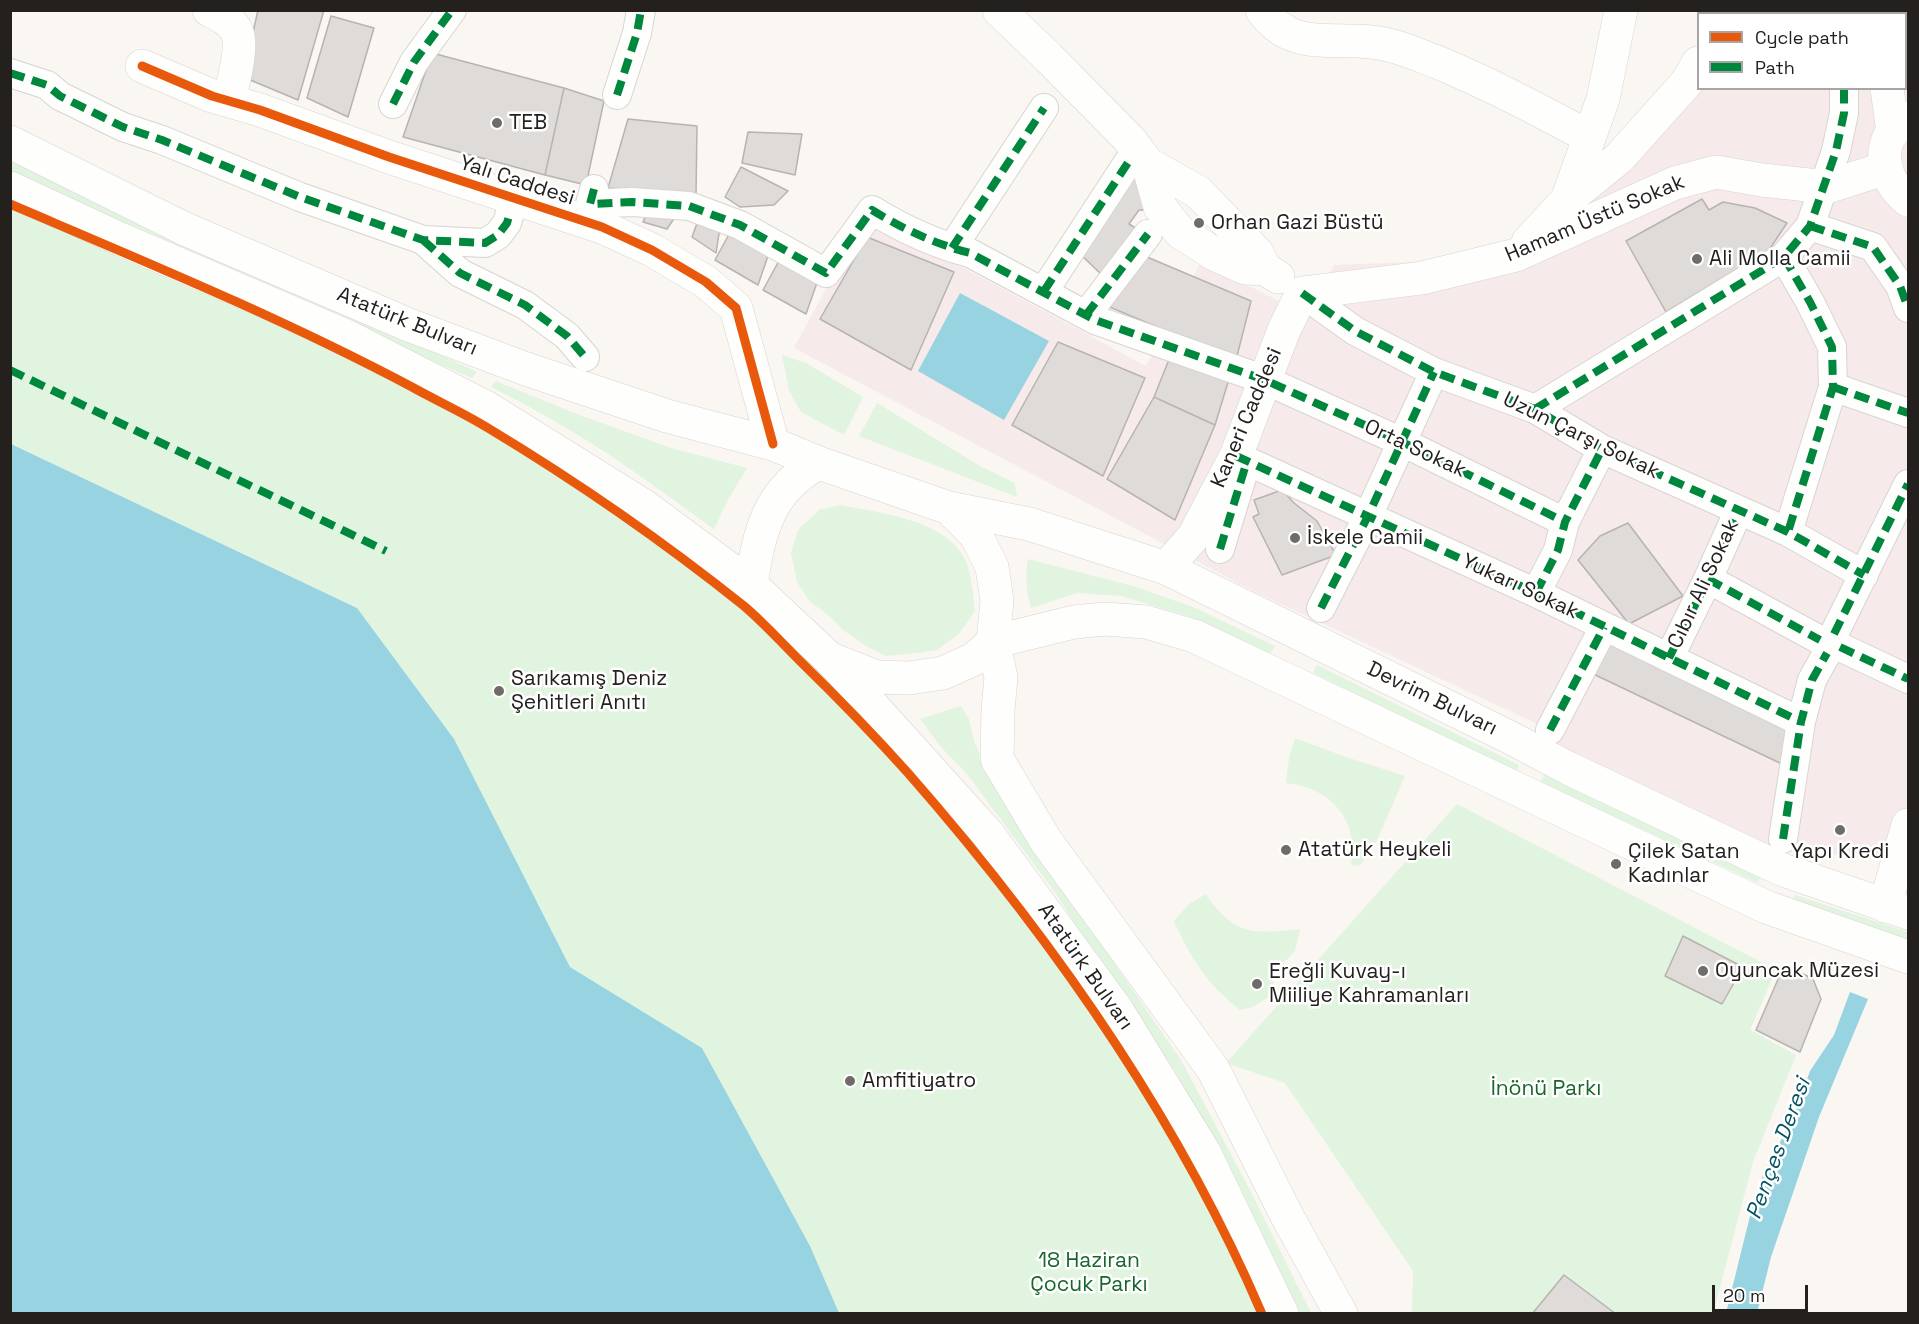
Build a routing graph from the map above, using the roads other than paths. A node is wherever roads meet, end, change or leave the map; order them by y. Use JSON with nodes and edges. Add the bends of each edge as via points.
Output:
{"nodes":[{"id":1,"x":209,"y":10,"type":"edge"},
{"id":2,"x":452,"y":10,"type":"edge"},
{"id":3,"x":641,"y":10,"type":"edge"},
{"id":4,"x":999,"y":10,"type":"edge"},
{"id":5,"x":1262,"y":10,"type":"edge"},
{"id":6,"x":1621,"y":10,"type":"edge"},
{"id":7,"x":1697,"y":65,"type":"edge"},
{"id":8,"x":142,"y":66,"type":"dead end"},
{"id":9,"x":10,"y":73,"type":"edge"},
{"id":10,"x":1844,"y":90,"type":"edge"},
{"id":11,"x":1888,"y":90,"type":"edge"},
{"id":12,"x":617,"y":95,"type":"dead end"},
{"id":13,"x":229,"y":100,"type":"junction"},
{"id":14,"x":393,"y":104,"type":"dead end"},
{"id":15,"x":1044,"y":108,"type":"dead end"},
{"id":16,"x":1901,"y":125,"type":"edge"},
{"id":17,"x":1589,"y":137,"type":"junction"},
{"id":18,"x":10,"y":142,"type":"edge"},
{"id":19,"x":1138,"y":163,"type":"junction"},
{"id":20,"x":1886,"y":168,"type":"junction"},
{"id":21,"x":1823,"y":187,"type":"junction"},
{"id":22,"x":10,"y":188,"type":"edge"},
{"id":23,"x":592,"y":197,"type":"dead end"},
{"id":24,"x":1567,"y":200,"type":"junction"},
{"id":25,"x":1908,"y":200,"type":"edge"},
{"id":26,"x":510,"y":213,"type":"dead end"},
{"id":27,"x":1810,"y":226,"type":"junction"},
{"id":28,"x":1148,"y":234,"type":"dead end"},
{"id":29,"x":423,"y":240,"type":"junction"},
{"id":30,"x":952,"y":248,"type":"junction"},
{"id":31,"x":1516,"y":255,"type":"junction"},
{"id":32,"x":1784,"y":257,"type":"junction"},
{"id":33,"x":1044,"y":291,"type":"junction"},
{"id":34,"x":1302,"y":293,"type":"junction"},
{"id":35,"x":1908,"y":308,"type":"edge"},
{"id":36,"x":1086,"y":315,"type":"junction"},
{"id":37,"x":585,"y":357,"type":"dead end"},
{"id":38,"x":1434,"y":372,"type":"junction"},
{"id":39,"x":1264,"y":380,"type":"junction"},
{"id":40,"x":1833,"y":387,"type":"junction"},
{"id":41,"x":1535,"y":409,"type":"junction"},
{"id":42,"x":1908,"y":413,"type":"edge"},
{"id":43,"x":1402,"y":442,"type":"junction"},
{"id":44,"x":773,"y":444,"type":"junction"},
{"id":45,"x":1602,"y":448,"type":"junction"},
{"id":46,"x":1242,"y":458,"type":"junction"},
{"id":47,"x":819,"y":463,"type":"junction"},
{"id":48,"x":1908,"y":484,"type":"edge"},
{"id":49,"x":949,"y":508,"type":"junction"},
{"id":50,"x":1739,"y":510,"type":"junction"},
{"id":51,"x":1368,"y":516,"type":"junction"},
{"id":52,"x":1565,"y":522,"type":"junction"},
{"id":53,"x":1788,"y":532,"type":"junction"},
{"id":54,"x":1221,"y":549,"type":"dead end"},
{"id":55,"x":1166,"y":568,"type":"junction"},
{"id":56,"x":1864,"y":575,"type":"junction"},
{"id":57,"x":1708,"y":579,"type":"junction"},
{"id":58,"x":751,"y":585,"type":"junction"},
{"id":59,"x":1536,"y":593,"type":"junction"},
{"id":60,"x":1321,"y":608,"type":"dead end"},
{"id":61,"x":1604,"y":627,"type":"junction"},
{"id":62,"x":993,"y":642,"type":"junction"},
{"id":63,"x":1830,"y":643,"type":"junction"},
{"id":64,"x":1669,"y":658,"type":"junction"},
{"id":65,"x":831,"y":660,"type":"junction"},
{"id":66,"x":1908,"y":679,"type":"edge"},
{"id":67,"x":1801,"y":722,"type":"junction"},
{"id":68,"x":1550,"y":730,"type":"dead end"},
{"id":69,"x":1908,"y":825,"type":"edge"},
{"id":70,"x":1783,"y":839,"type":"dead end"},
{"id":71,"x":1897,"y":909,"type":"edge"},
{"id":72,"x":1908,"y":957,"type":"edge"},
{"id":73,"x":1281,"y":1314,"type":"edge"},
{"id":74,"x":1341,"y":1314,"type":"edge"}],
"edges":[{"from":1,"to":13,"type":"main road","via":[[225,18],[237,31],[239,43]]},
{"from":2,"to":14,"type":"street","via":[[414,62]]},
{"from":3,"to":12,"type":"street"},
{"from":4,"to":19,"type":"main road","via":[[1130,140]]},
{"from":5,"to":17,"type":"main road","via":[[1272,24],[1304,40],[1372,42],[1408,51],[1525,102]]},
{"from":6,"to":17,"type":"main road","via":[[1603,99]]},
{"from":7,"to":24,"type":"main road","via":[[1687,82],[1618,158]]},
{"from":8,"to":13,"type":"main road","name":"Yalı Caddesi"},
{"from":9,"to":29,"type":"street","via":[[47,85],[60,96],[123,127],[300,197]]},
{"from":10,"to":21,"type":"street","via":[[1836,151]]},
{"from":11,"to":16,"type":"main road"},
{"from":13,"to":44,"type":"main road","name":"Yalı Caddesi","via":[[602,227],[652,250],[706,282],[736,308]]},
{"from":15,"to":30,"type":"street"},
{"from":16,"to":20,"type":"main road","via":[[1885,155]]},
{"from":17,"to":24,"type":"main road"},
{"from":18,"to":44,"type":"main road","name":"Atatürk Bulvarı","via":[[185,229],[409,325],[667,416]]},
{"from":19,"to":33,"type":"street"},
{"from":19,"to":34,"type":"main road","via":[[1198,192],[1257,253],[1265,269]]},
{"from":20,"to":21,"type":"main road","name":"Hamam Üstü Sokak"},
{"from":20,"to":25,"type":"main road","via":[[1890,181]]},
{"from":21,"to":27,"type":"street"},
{"from":21,"to":31,"type":"main road","name":"Hamam Üstü Sokak","via":[[1716,172],[1675,183]]},
{"from":22,"to":58,"type":"main road","name":"Atatürk Bulvarı","via":[[348,338],[487,408],[644,506]]},
{"from":23,"to":30,"type":"street","name":"Orta Sokak","via":[[688,206],[740,225],[826,273],[872,210],[904,230]]},
{"from":24,"to":31,"type":"main road"},
{"from":26,"to":29,"type":"street","via":[[498,235],[485,243]]},
{"from":27,"to":32,"type":"street"},
{"from":27,"to":35,"type":"street","via":[[1874,247],[1900,286]]},
{"from":28,"to":36,"type":"street"},
{"from":29,"to":37,"type":"street","via":[[460,273],[525,305],[567,336]]},
{"from":30,"to":33,"type":"street","name":"Orta Sokak","via":[[970,253]]},
{"from":31,"to":34,"type":"main road","name":"Hamam Üstü Sokak","via":[[1422,278]]},
{"from":32,"to":40,"type":"street","via":[[1832,347]]},
{"from":32,"to":41,"type":"street"},
{"from":33,"to":36,"type":"street","name":"Orta Sokak"},
{"from":34,"to":38,"type":"street","name":"Uzun Çarşı Sokak","via":[[1355,331]]},
{"from":34,"to":39,"type":"main road","name":"Kaneri Caddesi"},
{"from":36,"to":39,"type":"street","name":"Orta Sokak"},
{"from":38,"to":41,"type":"street","name":"Uzun Çarşı Sokak"},
{"from":38,"to":43,"type":"street"},
{"from":39,"to":43,"type":"street","name":"Orta Sokak"},
{"from":39,"to":46,"type":"main road","name":"Kaneri Caddesi"},
{"from":40,"to":42,"type":"street"},
{"from":40,"to":53,"type":"street"},
{"from":41,"to":45,"type":"street","name":"Uzun Çarşı Sokak"},
{"from":43,"to":51,"type":"street"},
{"from":43,"to":52,"type":"street","name":"Orta Sokak"},
{"from":44,"to":47,"type":"main road","name":"Atatürk Bulvarı"},
{"from":45,"to":50,"type":"street","name":"Uzun Çarşı Sokak"},
{"from":45,"to":52,"type":"street"},
{"from":46,"to":51,"type":"street","name":"Yukarı Sokak"},
{"from":46,"to":54,"type":"street"},
{"from":46,"to":55,"type":"main road","name":"Kaneri Caddesi","via":[[1194,536]]},
{"from":47,"to":49,"type":"main road","name":"Atatürk Bulvarı"},
{"from":47,"to":58,"type":"main road","via":[[791,481],[777,499],[757,546]]},
{"from":48,"to":56,"type":"street"},
{"from":49,"to":55,"type":"main road","name":"Devrim Bulvarı","via":[[1029,524]]},
{"from":49,"to":62,"type":"main road","name":"Atatürk Bulvarı","via":[[976,535],[992,567],[997,600]]},
{"from":50,"to":53,"type":"street","name":"Uzun Çarşı Sokak"},
{"from":50,"to":57,"type":"street","name":"Cıbır Ali Sokak"},
{"from":51,"to":59,"type":"street","name":"Yukarı Sokak"},
{"from":51,"to":60,"type":"street"},
{"from":52,"to":59,"type":"street","via":[[1558,550]]},
{"from":53,"to":56,"type":"street","name":"Uzun Çarşı Sokak"},
{"from":55,"to":71,"type":"main road","name":"Devrim Bulvarı","via":[[1783,870]]},
{"from":56,"to":63,"type":"street"},
{"from":57,"to":63,"type":"street"},
{"from":57,"to":64,"type":"street","name":"Cıbır Ali Sokak"},
{"from":58,"to":65,"type":"main road","name":"Atatürk Bulvarı"},
{"from":59,"to":61,"type":"street","name":"Yukarı Sokak"},
{"from":61,"to":64,"type":"street","name":"Yukarı Sokak"},
{"from":61,"to":68,"type":"street"},
{"from":62,"to":65,"type":"main road","name":"Atatürk Bulvarı","via":[[974,659],[943,673],[909,678],[877,676]]},
{"from":62,"to":72,"type":"main road","name":"Devrim Bulvarı","via":[[1074,622],[1105,619],[1146,622],[1194,636],[1766,908]]},
{"from":62,"to":74,"type":"main road","name":"Atatürk Bulvarı","via":[[1001,677],[998,759],[1046,842],[1213,1069]]},
{"from":63,"to":66,"type":"street"},
{"from":63,"to":67,"type":"street","via":[[1812,681]]},
{"from":64,"to":67,"type":"street","name":"Yukarı Sokak"},
{"from":65,"to":73,"type":"main road","name":"Atatürk Bulvarı","via":[[988,834],[1117,1010],[1204,1152]]},
{"from":67,"to":70,"type":"street"},
{"from":69,"to":71,"type":"main road","via":[[1899,863]]}]}
